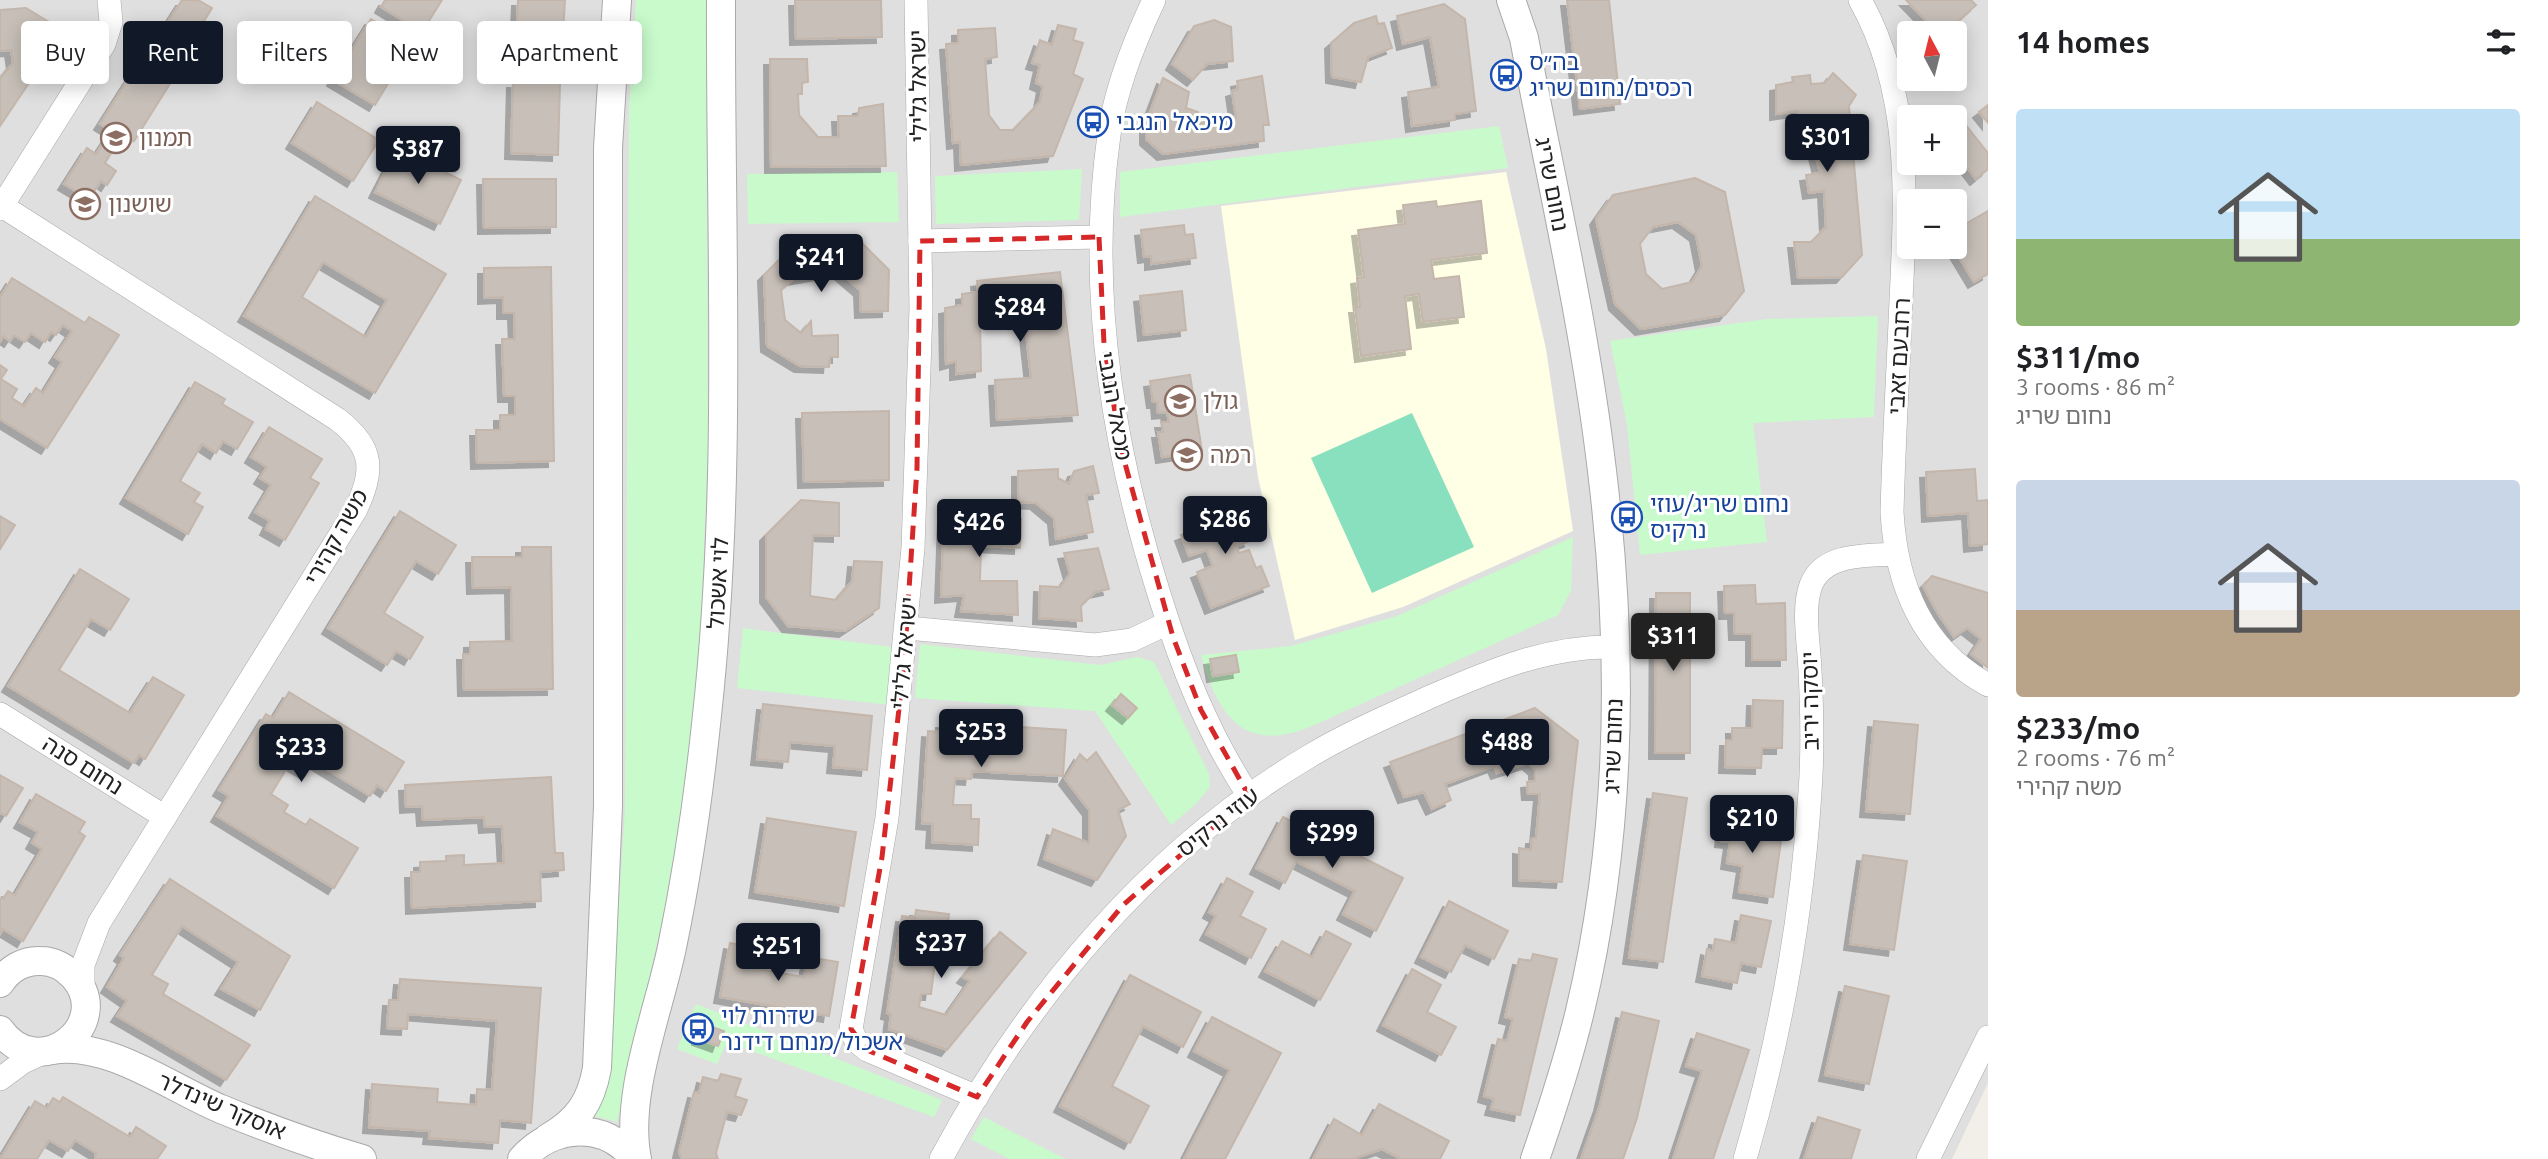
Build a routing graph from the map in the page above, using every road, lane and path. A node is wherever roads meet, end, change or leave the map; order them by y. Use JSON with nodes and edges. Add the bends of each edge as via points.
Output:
{"nodes":[{"id":1,"x":109,"y":0,"type":"edge"},
{"id":2,"x":617,"y":0,"type":"edge"},
{"id":3,"x":721,"y":0,"type":"edge"},
{"id":4,"x":916,"y":0,"type":"edge"},
{"id":5,"x":1154,"y":0,"type":"edge"},
{"id":6,"x":1511,"y":0,"type":"edge"},
{"id":7,"x":1522,"y":0,"type":"edge"},
{"id":8,"x":1860,"y":0,"type":"edge"},
{"id":9,"x":1524,"y":38,"type":"junction"},
{"id":10,"x":1,"y":208,"type":"edge"},
{"id":11,"x":1099,"y":237,"type":"junction"},
{"id":12,"x":920,"y":241,"type":"junction"},
{"id":13,"x":1896,"y":554,"type":"junction"},
{"id":14,"x":1168,"y":622,"type":"junction"},
{"id":15,"x":907,"y":628,"type":"junction"},
{"id":16,"x":1614,"y":647,"type":"junction"},
{"id":17,"x":1988,"y":685,"type":"edge"},
{"id":18,"x":0,"y":714,"type":"edge"},
{"id":19,"x":1249,"y":796,"type":"junction"},
{"id":20,"x":165,"y":817,"type":"junction"},
{"id":21,"x":99,"y":923,"type":"junction"},
{"id":22,"x":18,"y":963,"type":"edge"},
{"id":23,"x":0,"y":983,"type":"edge"},
{"id":24,"x":84,"y":997,"type":"junction"},
{"id":25,"x":0,"y":1030,"type":"edge"},
{"id":26,"x":1988,"y":1037,"type":"edge"},
{"id":27,"x":48,"y":1051,"type":"junction"},
{"id":28,"x":124,"y":1062,"type":"junction"},
{"id":29,"x":0,"y":1080,"type":"edge"},
{"id":30,"x":977,"y":1097,"type":"junction"},
{"id":31,"x":548,"y":1138,"type":"junction"},
{"id":32,"x":362,"y":1159,"type":"edge"},
{"id":33,"x":522,"y":1159,"type":"edge"},
{"id":34,"x":636,"y":1159,"type":"edge"},
{"id":35,"x":941,"y":1159,"type":"edge"},
{"id":36,"x":1535,"y":1159,"type":"edge"},
{"id":37,"x":1745,"y":1159,"type":"edge"},
{"id":38,"x":1928,"y":1159,"type":"edge"}],
"edges":[{"from":1,"to":10,"type":"street","name":"משה קהירי","via":[[111,22],[104,44]]},
{"from":2,"to":31,"type":"street","via":[[609,104],[609,755],[598,1056],[593,1088],[583,1109]]},
{"from":3,"to":34,"type":"street","name":"לוי אשכול","via":[[723,435],[715,634],[686,870],[661,999],[635,1100]]},
{"from":4,"to":12,"type":"street","name":"ישראל גלילי"},
{"from":5,"to":11,"type":"street","name":"מכאל הנגבי","via":[[1137,36],[1109,132]]},
{"from":6,"to":9,"type":"street","name":"נחום שריג"},
{"from":7,"to":9,"type":"street","name":"נחום שריג"},
{"from":8,"to":13,"type":"street","name":"רחבעם זאבי","via":[[1892,76],[1902,136],[1906,204],[1892,512]]},
{"from":9,"to":16,"type":"street","name":"נחום שריג","via":[[1594,411],[1608,528]]},
{"from":10,"to":20,"type":"street","name":"משה קהירי","via":[[337,419],[357,437],[367,455],[367,482],[355,511]]},
{"from":11,"to":12,"type":"street"},
{"from":11,"to":14,"type":"street","name":"מכאל הנגבי","via":[[1104,344],[1119,442]]},
{"from":12,"to":15,"type":"street","name":"ישראל גלילי","via":[[917,456]]},
{"from":13,"to":17,"type":"street","name":"רחבעם זאבי","via":[[1904,586],[1926,629],[1961,666]]},
{"from":13,"to":37,"type":"street","name":"יוסקה יריב","via":[[1834,562],[1811,584],[1810,790],[1803,875],[1777,1038]]},
{"from":14,"to":15,"type":"street","via":[[1132,640],[1095,645]]},
{"from":14,"to":19,"type":"street","name":"מכאל הנגבי","via":[[1201,710]]},
{"from":15,"to":30,"type":"street","name":"ישראל גלילי","via":[[882,857],[851,1029],[867,1050]]},
{"from":16,"to":19,"type":"street","name":"עוזי נרקיס","via":[[1564,649],[1497,668],[1381,719],[1308,757]]},
{"from":16,"to":36,"type":"street","name":"נחום שריג","via":[[1613,785],[1596,934],[1580,1011]]},
{"from":18,"to":20,"type":"street","name":"נחום סנה"},
{"from":19,"to":30,"type":"street","name":"עוזי נרקיס","via":[[1180,851],[1123,905],[1027,1022]]},
{"from":20,"to":21,"type":"street","name":"משה קהירי"},
{"from":21,"to":22,"type":"street","name":"משה קהירי","via":[[73,948]]},
{"from":21,"to":24,"type":"street","name":"משה קהירי","via":[[83,965]]},
{"from":22,"to":23,"type":"street"},
{"from":22,"to":24,"type":"street","name":"אוסקר שינדלר","via":[[55,964],[67,970]]},
{"from":24,"to":27,"type":"street","via":[[79,1029],[65,1044]]},
{"from":24,"to":28,"type":"street","name":"אוסקר שינדלר","via":[[99,1034]]},
{"from":25,"to":27,"type":"street","name":"אוסקר שינדלר","via":[[23,1049]]},
{"from":26,"to":38,"type":"street"},
{"from":27,"to":28,"type":"street","name":"אוסקר שינדלר","via":[[89,1050]]},
{"from":27,"to":29,"type":"street","via":[[23,1062]]},
{"from":28,"to":32,"type":"street","name":"אוסקר שינדלר","via":[[252,1122]]},
{"from":30,"to":35,"type":"street","name":"עוזי נרקיס"},
{"from":31,"to":33,"type":"street"},
{"from":31,"to":34,"type":"street","via":[[593,1132],[613,1140]]}]}
